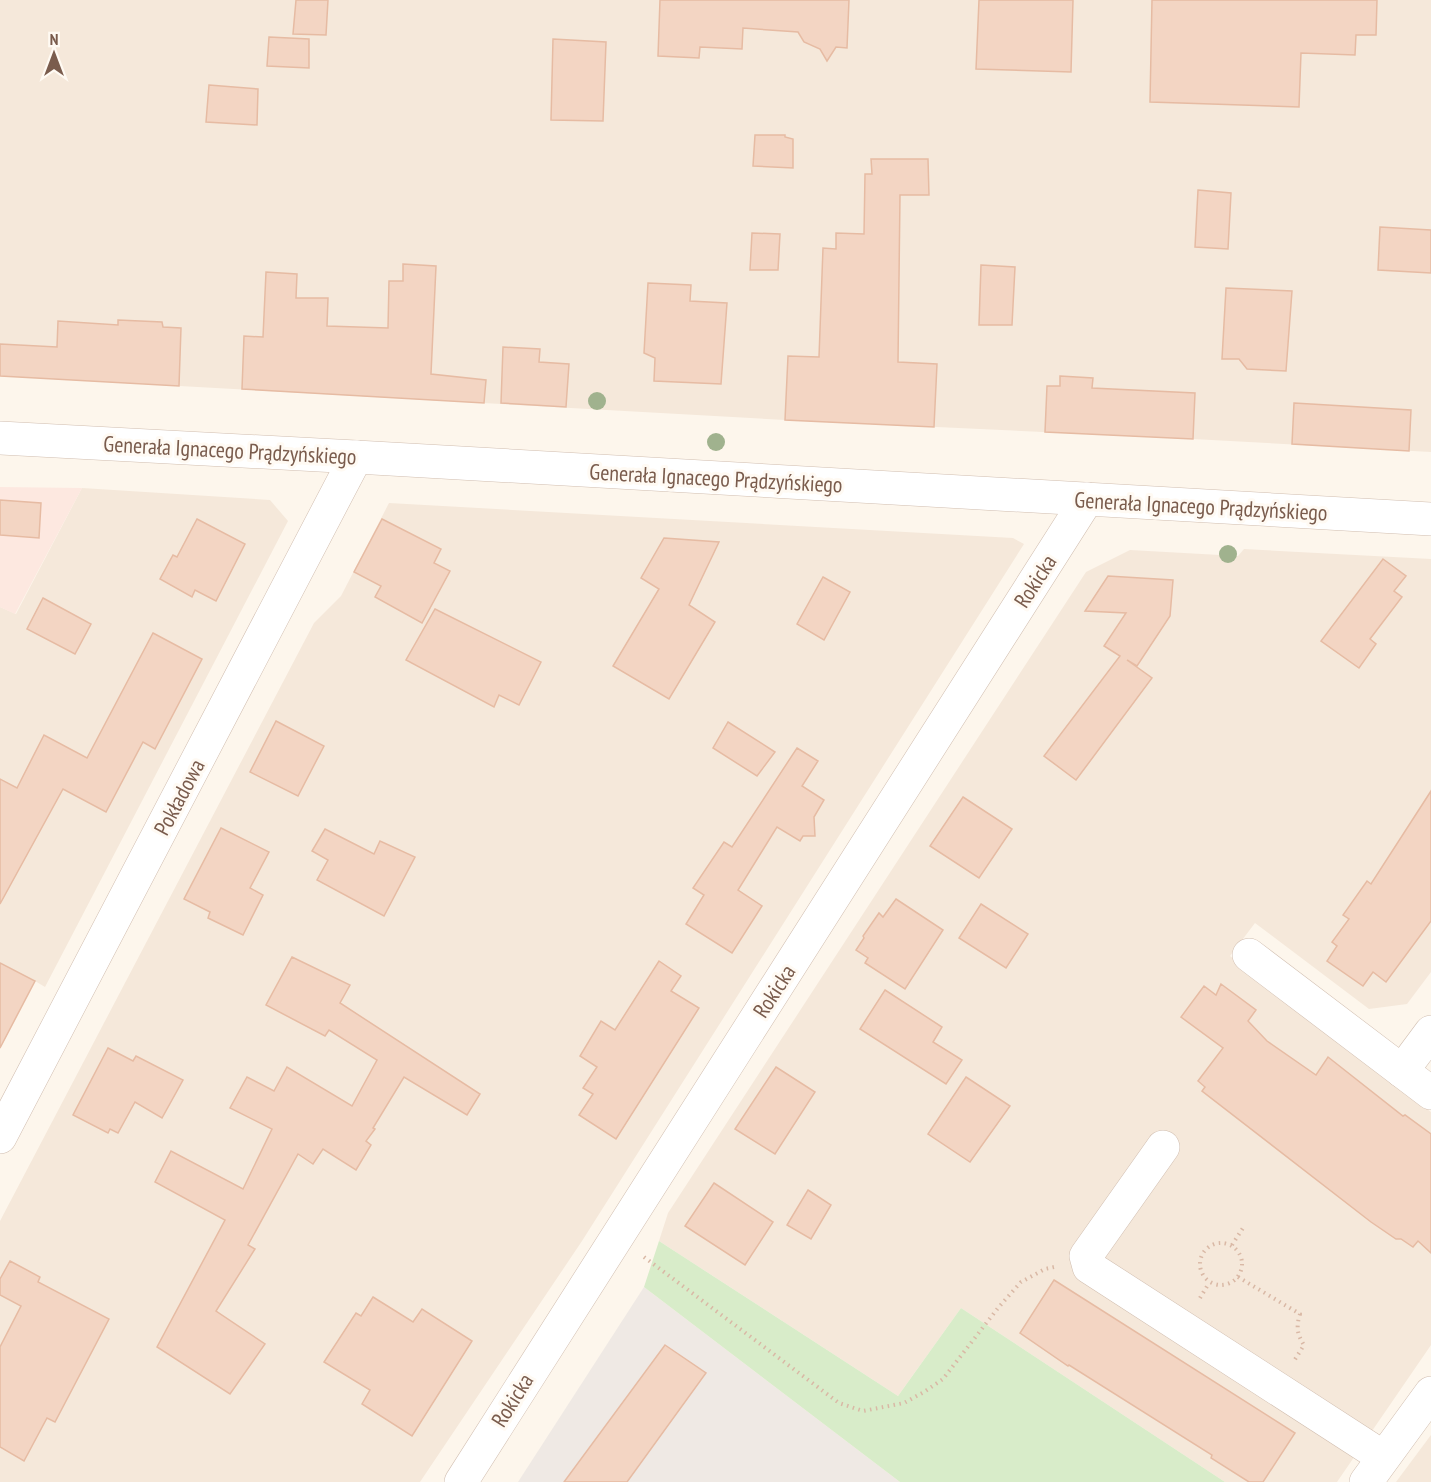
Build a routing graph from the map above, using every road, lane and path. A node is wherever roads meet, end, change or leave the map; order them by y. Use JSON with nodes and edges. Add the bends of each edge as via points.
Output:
{"nodes":[{"id":1,"x":0,"y":438,"type":"edge"},
{"id":2,"x":356,"y":457,"type":"junction"},
{"id":3,"x":1087,"y":499,"type":"junction"},
{"id":4,"x":1431,"y":519,"type":"edge"},
{"id":5,"x":1249,"y":955,"type":"dead end"},
{"id":6,"x":1431,"y":1032,"type":"edge"},
{"id":7,"x":1402,"y":1071,"type":"junction"},
{"id":8,"x":1431,"y":1094,"type":"edge"},
{"id":9,"x":0,"y":1137,"type":"edge"},
{"id":10,"x":1163,"y":1147,"type":"dead end"},
{"id":11,"x":1243,"y":1228,"type":"dead end"},
{"id":12,"x":617,"y":1237,"type":"junction"},
{"id":13,"x":1232,"y":1245,"type":"junction"},
{"id":14,"x":1087,"y":1261,"type":"junction"},
{"id":15,"x":1238,"y":1277,"type":"junction"},
{"id":16,"x":1277,"y":1389,"type":"junction"},
{"id":17,"x":1431,"y":1393,"type":"edge"},
{"id":18,"x":1375,"y":1470,"type":"edge"},
{"id":19,"x":460,"y":1482,"type":"edge"}],
"edges":[{"from":1,"to":2,"type":"street","name":"Generała Ignacego Prądzyńskiego"},
{"from":2,"to":3,"type":"street","name":"Generała Ignacego Prądzyńskiego"},
{"from":2,"to":9,"type":"street","name":"Pokładowa"},
{"from":3,"to":4,"type":"street","name":"Generała Ignacego Prądzyńskiego"},
{"from":3,"to":12,"type":"street","name":"Rokicka"},
{"from":5,"to":7,"type":"street"},
{"from":6,"to":7,"type":"street"},
{"from":7,"to":8,"type":"street"},
{"from":10,"to":14,"type":"street","via":[[1086,1256]]},
{"from":11,"to":13,"type":"path"},
{"from":12,"to":14,"type":"path","via":[[838,1403],[863,1412],[904,1403],[944,1379],[1021,1282],[1045,1269]]},
{"from":12,"to":19,"type":"street","name":"Rokicka"},
{"from":13,"to":15,"type":"path","via":[[1242,1258]]},
{"from":13,"to":15,"type":"path","via":[[1215,1243],[1208,1247],[1202,1254],[1201,1270],[1209,1283],[1219,1285],[1227,1285]]},
{"from":14,"to":16,"type":"street","via":[[1098,1274]]},
{"from":15,"to":16,"type":"path","via":[[1300,1314],[1298,1336],[1304,1345]]},
{"from":16,"to":18,"type":"street"},
{"from":17,"to":18,"type":"street"}]}
